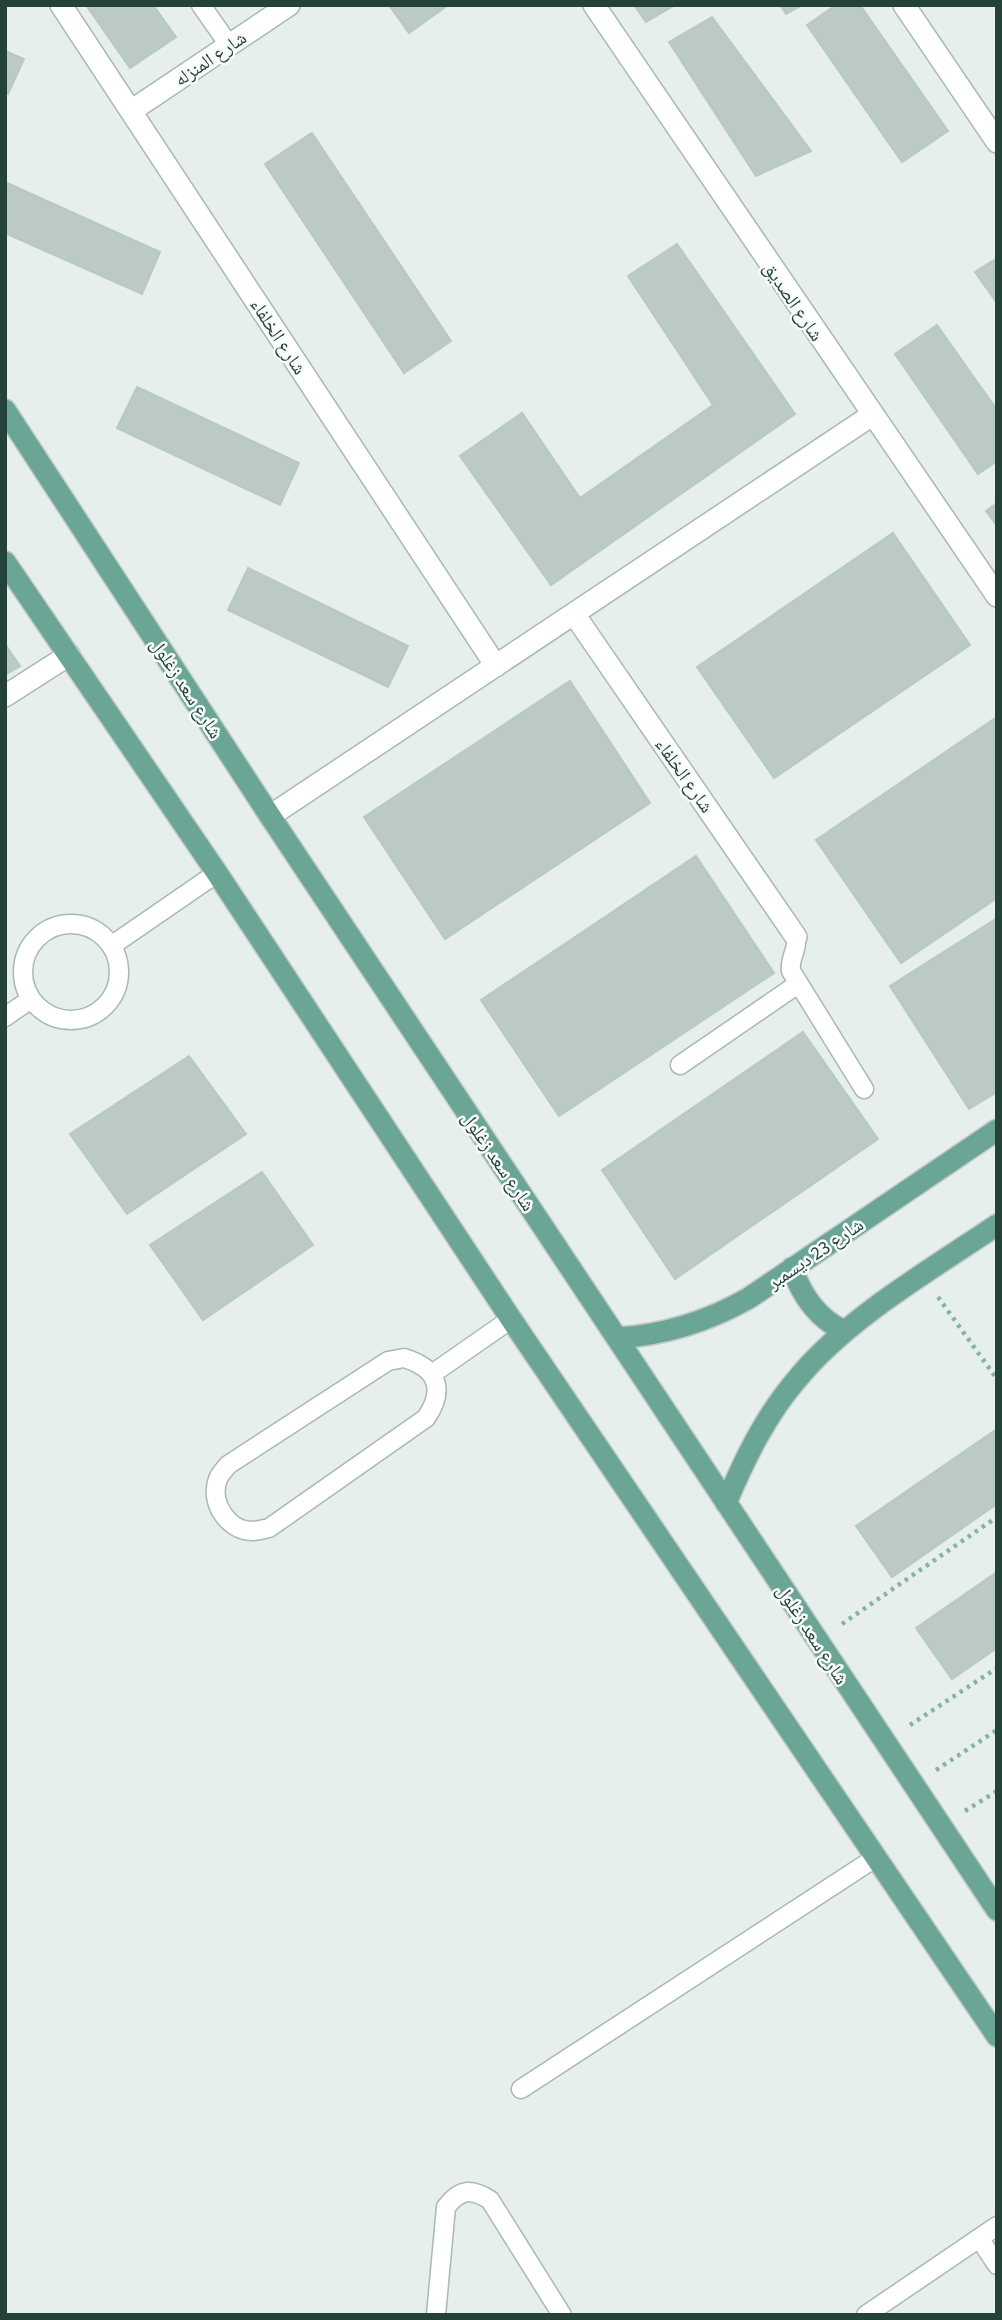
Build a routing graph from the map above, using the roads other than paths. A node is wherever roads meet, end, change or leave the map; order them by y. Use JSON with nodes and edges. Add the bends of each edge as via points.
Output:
{"nodes":[{"id":1,"x":61,"y":5,"type":"edge"},
{"id":2,"x":201,"y":5,"type":"edge"},
{"id":3,"x":289,"y":5,"type":"edge"},
{"id":4,"x":594,"y":5,"type":"edge"},
{"id":5,"x":904,"y":5,"type":"edge"},
{"id":6,"x":229,"y":45,"type":"junction"},
{"id":7,"x":131,"y":111,"type":"junction"},
{"id":8,"x":997,"y":142,"type":"edge"},
{"id":9,"x":5,"y":410,"type":"edge"},
{"id":10,"x":872,"y":415,"type":"junction"},
{"id":11,"x":5,"y":562,"type":"edge"},
{"id":12,"x":997,"y":596,"type":"edge"},
{"id":13,"x":574,"y":614,"type":"junction"},
{"id":14,"x":69,"y":655,"type":"junction"},
{"id":15,"x":496,"y":666,"type":"junction"},
{"id":16,"x":5,"y":696,"type":"edge"},
{"id":17,"x":270,"y":816,"type":"junction"},
{"id":18,"x":217,"y":873,"type":"junction"},
{"id":19,"x":796,"y":937,"type":"joint"},
{"id":20,"x":111,"y":946,"type":"junction"},
{"id":21,"x":798,"y":984,"type":"junction"},
{"id":22,"x":31,"y":999,"type":"junction"},
{"id":23,"x":5,"y":1017,"type":"edge"},
{"id":24,"x":680,"y":1065,"type":"dead end"},
{"id":25,"x":864,"y":1089,"type":"dead end"},
{"id":26,"x":997,"y":1130,"type":"edge"},
{"id":27,"x":997,"y":1225,"type":"edge"},
{"id":28,"x":792,"y":1268,"type":"junction"},
{"id":29,"x":511,"y":1319,"type":"junction"},
{"id":30,"x":844,"y":1331,"type":"junction"},
{"id":31,"x":617,"y":1338,"type":"junction"},
{"id":32,"x":432,"y":1374,"type":"junction"},
{"id":33,"x":726,"y":1503,"type":"junction"},
{"id":34,"x":875,"y":1858,"type":"junction"},
{"id":35,"x":997,"y":1910,"type":"edge"},
{"id":36,"x":997,"y":2036,"type":"edge"},
{"id":37,"x":521,"y":2090,"type":"dead end"},
{"id":38,"x":997,"y":2226,"type":"edge"},
{"id":39,"x":979,"y":2238,"type":"junction"},
{"id":40,"x":997,"y":2265,"type":"edge"},
{"id":41,"x":436,"y":2315,"type":"edge"},
{"id":42,"x":562,"y":2315,"type":"edge"},
{"id":43,"x":866,"y":2315,"type":"edge"}],
"edges":[{"from":1,"to":7,"type":"street","name":"شارع الخلفاء"},
{"from":2,"to":6,"type":"lane"},
{"from":3,"to":6,"type":"street","name":"شارع المنزله"},
{"from":4,"to":10,"type":"street","name":"شارع الصديق"},
{"from":5,"to":8,"type":"street"},
{"from":6,"to":7,"type":"street","name":"شارع المنزله"},
{"from":7,"to":15,"type":"street","name":"شارع الخلفاء"},
{"from":9,"to":17,"type":"main road","name":"شارع سعد زغلول"},
{"from":10,"to":12,"type":"street","name":"شارع الصديق"},
{"from":10,"to":13,"type":"street"},
{"from":11,"to":14,"type":"main road"},
{"from":13,"to":15,"type":"street"},
{"from":13,"to":19,"type":"street","name":"شارع الخلفاء"},
{"from":14,"to":16,"type":"street"},
{"from":14,"to":18,"type":"main road"},
{"from":15,"to":17,"type":"street"},
{"from":17,"to":31,"type":"main road","name":"شارع سعد زغلول"},
{"from":18,"to":20,"type":"lane"},
{"from":18,"to":29,"type":"main road"},
{"from":19,"to":21,"type":"lane","via":[[790,967]]},
{"from":20,"to":22,"type":"lane","via":[[118,960],[116,990],[97,1013],[69,1021],[54,1018]]},
{"from":20,"to":22,"type":"lane","via":[[88,927],[73,924],[44,932],[33,942],[23,971]]},
{"from":21,"to":24,"type":"lane"},
{"from":21,"to":25,"type":"lane"},
{"from":22,"to":23,"type":"lane"},
{"from":26,"to":28,"type":"main road","name":"شارع 23 ديسمبر"},
{"from":27,"to":30,"type":"main road"},
{"from":28,"to":30,"type":"main road","via":[[807,1300]]},
{"from":28,"to":31,"type":"main road","name":"شارع 23 ديسمبر","via":[[749,1298],[699,1323]]},
{"from":29,"to":32,"type":"lane"},
{"from":29,"to":34,"type":"main road"},
{"from":30,"to":33,"type":"main road","via":[[798,1378],[771,1414]]},
{"from":31,"to":33,"type":"main road","name":"شارع سعد زغلول"},
{"from":32,"to":32,"type":"lane","via":[[437,1389],[435,1405],[426,1418],[269,1528],[251,1531],[234,1526],[222,1513],[216,1497],[218,1479],[228,1465],[388,1361],[404,1358],[420,1363]]},
{"from":33,"to":35,"type":"main road","name":"شارع سعد زغلول"},
{"from":34,"to":36,"type":"main road"},
{"from":34,"to":37,"type":"lane"},
{"from":38,"to":39,"type":"lane"},
{"from":39,"to":40,"type":"lane"},
{"from":39,"to":43,"type":"lane"},
{"from":41,"to":42,"type":"lane","via":[[446,2207],[466,2192],[490,2200]]}]}
